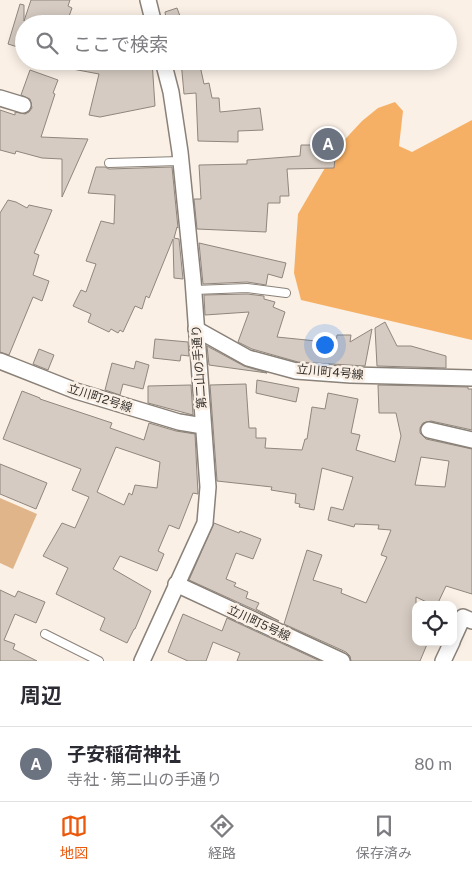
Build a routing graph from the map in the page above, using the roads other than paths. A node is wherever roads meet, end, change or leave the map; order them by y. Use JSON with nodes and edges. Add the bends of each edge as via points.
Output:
{"nodes":[{"id":1,"x":148,"y":0,"type":"edge"},
{"id":2,"x":152,"y":15,"type":"edge"},
{"id":3,"x":166,"y":70,"type":"edge"},
{"id":4,"x":0,"y":98,"type":"edge"},
{"id":5,"x":23,"y":105,"type":"dead end"},
{"id":6,"x":180,"y":161,"type":"junction"},
{"id":7,"x":109,"y":163,"type":"dead end"},
{"id":8,"x":194,"y":290,"type":"junction"},
{"id":9,"x":286,"y":293,"type":"dead end"},
{"id":10,"x":196,"y":329,"type":"junction"},
{"id":11,"x":0,"y":361,"type":"edge"},
{"id":12,"x":472,"y":378,"type":"edge"},
{"id":13,"x":203,"y":426,"type":"junction"},
{"id":14,"x":429,"y":430,"type":"dead end"},
{"id":15,"x":472,"y":440,"type":"edge"},
{"id":16,"x":176,"y":584,"type":"junction"},
{"id":17,"x":472,"y":621,"type":"edge"},
{"id":18,"x":457,"y":630,"type":"edge"},
{"id":19,"x":45,"y":634,"type":"dead end"},
{"id":20,"x":450,"y":646,"type":"edge"},
{"id":21,"x":99,"y":661,"type":"edge"},
{"id":22,"x":142,"y":661,"type":"edge"},
{"id":23,"x":342,"y":661,"type":"edge"},
{"id":24,"x":443,"y":661,"type":"edge"}],
"edges":[{"from":1,"to":2,"type":"street"},
{"from":3,"to":6,"type":"street","name":"第二山の手通り"},
{"from":4,"to":5,"type":"street"},
{"from":6,"to":7,"type":"lane"},
{"from":6,"to":8,"type":"street","name":"第二山の手通り"},
{"from":8,"to":9,"type":"lane","via":[[247,288]]},
{"from":8,"to":10,"type":"street","name":"第二山の手通り"},
{"from":10,"to":12,"type":"street","name":"立川町4号線","via":[[248,358],[296,370]]},
{"from":10,"to":13,"type":"street","name":"第二山の手通り"},
{"from":11,"to":13,"type":"street","name":"立川町2号線","via":[[76,391],[179,422]]},
{"from":13,"to":16,"type":"street","name":"第二山の手通り","via":[[208,487],[205,524]]},
{"from":14,"to":15,"type":"street"},
{"from":16,"to":22,"type":"street","name":"第二山の手通り"},
{"from":16,"to":23,"type":"street","name":"立川町5号線"},
{"from":17,"to":18,"type":"street","via":[[463,617]]},
{"from":19,"to":21,"type":"lane"},
{"from":20,"to":24,"type":"street"}]}
